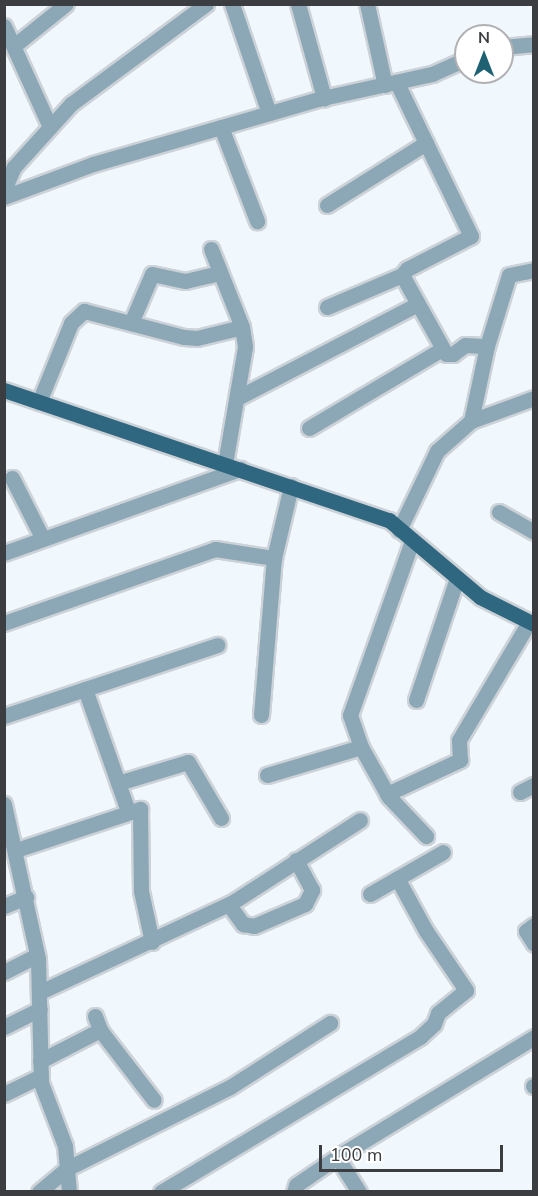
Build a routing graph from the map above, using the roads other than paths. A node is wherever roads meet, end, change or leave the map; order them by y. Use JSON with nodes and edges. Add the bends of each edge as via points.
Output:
{"nodes":[{"id":1,"x":66,"y":4,"type":"edge"},
{"id":2,"x":206,"y":4,"type":"edge"},
{"id":3,"x":232,"y":4,"type":"edge"},
{"id":4,"x":298,"y":4,"type":"edge"},
{"id":5,"x":367,"y":4,"type":"edge"},
{"id":6,"x":4,"y":26,"type":"edge"},
{"id":7,"x":534,"y":44,"type":"edge"},
{"id":8,"x":15,"y":45,"type":"junction"},
{"id":9,"x":514,"y":46,"type":"edge"},
{"id":10,"x":454,"y":64,"type":"edge"},
{"id":11,"x":391,"y":84,"type":"junction"},
{"id":12,"x":324,"y":98,"type":"junction"},
{"id":13,"x":269,"y":113,"type":"junction"},
{"id":14,"x":50,"y":127,"type":"junction"},
{"id":15,"x":221,"y":127,"type":"junction"},
{"id":16,"x":426,"y":143,"type":"junction"},
{"id":17,"x":7,"y":171,"type":"edge"},
{"id":18,"x":4,"y":190,"type":"edge"},
{"id":19,"x":4,"y":197,"type":"edge"},
{"id":20,"x":327,"y":205,"type":"dead end"},
{"id":21,"x":257,"y":221,"type":"dead end"},
{"id":22,"x":211,"y":249,"type":"dead end"},
{"id":23,"x":534,"y":270,"type":"edge"},
{"id":24,"x":219,"y":273,"type":"junction"},
{"id":25,"x":402,"y":275,"type":"junction"},
{"id":26,"x":416,"y":305,"type":"junction"},
{"id":27,"x":327,"y":307,"type":"dead end"},
{"id":28,"x":131,"y":323,"type":"junction"},
{"id":29,"x":242,"y":327,"type":"junction"},
{"id":30,"x":487,"y":346,"type":"junction"},
{"id":31,"x":442,"y":349,"type":"junction"},
{"id":32,"x":4,"y":390,"type":"edge"},
{"id":33,"x":239,"y":397,"type":"junction"},
{"id":34,"x":534,"y":398,"type":"edge"},
{"id":35,"x":39,"y":402,"type":"junction"},
{"id":36,"x":471,"y":421,"type":"junction"},
{"id":37,"x":309,"y":428,"type":"dead end"},
{"id":38,"x":232,"y":467,"type":"junction"},
{"id":39,"x":12,"y":478,"type":"dead end"},
{"id":40,"x":291,"y":486,"type":"junction"},
{"id":41,"x":499,"y":512,"type":"dead end"},
{"id":42,"x":399,"y":530,"type":"junction"},
{"id":43,"x":534,"y":532,"type":"edge"},
{"id":44,"x":43,"y":539,"type":"junction"},
{"id":45,"x":412,"y":541,"type":"junction"},
{"id":46,"x":4,"y":553,"type":"edge"},
{"id":47,"x":274,"y":558,"type":"junction"},
{"id":48,"x":457,"y":578,"type":"junction"},
{"id":49,"x":4,"y":623,"type":"edge"},
{"id":50,"x":531,"y":623,"type":"edge"},
{"id":51,"x":217,"y":645,"type":"dead end"},
{"id":52,"x":85,"y":689,"type":"junction"},
{"id":53,"x":417,"y":700,"type":"dead end"},
{"id":54,"x":261,"y":715,"type":"dead end"},
{"id":55,"x":4,"y":716,"type":"edge"},
{"id":56,"x":361,"y":747,"type":"junction"},
{"id":57,"x":267,"y":775,"type":"dead end"},
{"id":58,"x":118,"y":783,"type":"junction"},
{"id":59,"x":387,"y":794,"type":"junction"},
{"id":60,"x":128,"y":811,"type":"junction"},
{"id":61,"x":6,"y":813,"type":"edge"},
{"id":62,"x":221,"y":818,"type":"dead end"},
{"id":63,"x":360,"y":820,"type":"dead end"},
{"id":64,"x":426,"y":836,"type":"dead end"},
{"id":65,"x":16,"y":850,"type":"junction"},
{"id":66,"x":443,"y":852,"type":"dead end"},
{"id":67,"x":296,"y":860,"type":"junction"},
{"id":68,"x":397,"y":878,"type":"junction"},
{"id":69,"x":370,"y":894,"type":"dead end"},
{"id":70,"x":26,"y":897,"type":"junction"},
{"id":71,"x":229,"y":904,"type":"junction"},
{"id":72,"x":4,"y":906,"type":"edge"},
{"id":73,"x":534,"y":925,"type":"edge"},
{"id":74,"x":152,"y":942,"type":"junction"},
{"id":75,"x":534,"y":944,"type":"edge"},
{"id":76,"x":37,"y":956,"type":"junction"},
{"id":77,"x":4,"y":972,"type":"edge"},
{"id":78,"x":40,"y":992,"type":"junction"},
{"id":79,"x":40,"y":1009,"type":"junction"},
{"id":80,"x":330,"y":1023,"type":"dead end"},
{"id":81,"x":4,"y":1027,"type":"edge"},
{"id":82,"x":534,"y":1037,"type":"edge"},
{"id":83,"x":41,"y":1068,"type":"junction"},
{"id":84,"x":4,"y":1094,"type":"edge"},
{"id":85,"x":154,"y":1100,"type":"dead end"},
{"id":86,"x":337,"y":1157,"type":"junction"},
{"id":87,"x":68,"y":1168,"type":"junction"},
{"id":88,"x":39,"y":1191,"type":"edge"},
{"id":89,"x":69,"y":1191,"type":"edge"},
{"id":90,"x":161,"y":1191,"type":"edge"},
{"id":91,"x":294,"y":1191,"type":"edge"},
{"id":92,"x":359,"y":1191,"type":"edge"}],
"edges":[{"from":1,"to":8,"type":"street"},
{"from":2,"to":14,"type":"street","via":[[71,104]]},
{"from":3,"to":13,"type":"street"},
{"from":4,"to":12,"type":"street"},
{"from":5,"to":11,"type":"street"},
{"from":6,"to":8,"type":"street"},
{"from":7,"to":9,"type":"street"},
{"from":8,"to":14,"type":"street"},
{"from":10,"to":11,"type":"street"},
{"from":11,"to":12,"type":"street"},
{"from":11,"to":16,"type":"street"},
{"from":12,"to":13,"type":"street"},
{"from":13,"to":15,"type":"street"},
{"from":14,"to":17,"type":"street"},
{"from":15,"to":19,"type":"street","via":[[93,164]]},
{"from":15,"to":21,"type":"street"},
{"from":16,"to":20,"type":"street"},
{"from":16,"to":25,"type":"street","via":[[471,236],[406,269]]},
{"from":17,"to":18,"type":"street"},
{"from":22,"to":24,"type":"street"},
{"from":23,"to":30,"type":"street","via":[[509,275]]},
{"from":24,"to":28,"type":"street","via":[[186,280],[152,274]]},
{"from":24,"to":29,"type":"street"},
{"from":25,"to":26,"type":"street"},
{"from":25,"to":27,"type":"street"},
{"from":26,"to":31,"type":"street"},
{"from":26,"to":33,"type":"street"},
{"from":28,"to":29,"type":"street","via":[[197,338]]},
{"from":28,"to":35,"type":"street","via":[[79,313],[71,323]]},
{"from":29,"to":33,"type":"street","via":[[245,347]]},
{"from":30,"to":31,"type":"street","via":[[465,345],[453,354]]},
{"from":30,"to":36,"type":"street"},
{"from":31,"to":37,"type":"street"},
{"from":32,"to":35,"type":"main road"},
{"from":33,"to":38,"type":"street"},
{"from":34,"to":36,"type":"street"},
{"from":35,"to":38,"type":"main road"},
{"from":36,"to":42,"type":"street","via":[[437,451]]},
{"from":38,"to":40,"type":"main road"},
{"from":38,"to":44,"type":"street"},
{"from":39,"to":44,"type":"street"},
{"from":40,"to":42,"type":"main road","via":[[389,520]]},
{"from":40,"to":47,"type":"street"},
{"from":41,"to":43,"type":"street"},
{"from":42,"to":45,"type":"main road"},
{"from":44,"to":46,"type":"street"},
{"from":45,"to":48,"type":"main road"},
{"from":45,"to":56,"type":"street","via":[[351,708]]},
{"from":47,"to":49,"type":"street","via":[[215,549]]},
{"from":47,"to":54,"type":"street"},
{"from":48,"to":50,"type":"main road","via":[[480,597]]},
{"from":48,"to":53,"type":"street"},
{"from":50,"to":59,"type":"street","via":[[459,740],[460,760]]},
{"from":51,"to":52,"type":"street"},
{"from":52,"to":55,"type":"street"},
{"from":52,"to":58,"type":"street"},
{"from":56,"to":57,"type":"street"},
{"from":56,"to":59,"type":"street"},
{"from":58,"to":60,"type":"street"},
{"from":58,"to":62,"type":"street","via":[[188,762]]},
{"from":59,"to":64,"type":"street"},
{"from":60,"to":65,"type":"street"},
{"from":60,"to":74,"type":"street","via":[[142,811],[141,891]]},
{"from":61,"to":65,"type":"street"},
{"from":63,"to":67,"type":"street"},
{"from":65,"to":70,"type":"street"},
{"from":66,"to":68,"type":"street"},
{"from":67,"to":71,"type":"street"},
{"from":67,"to":71,"type":"street","via":[[312,890],[305,904],[254,926],[243,924]]},
{"from":68,"to":69,"type":"street"},
{"from":68,"to":90,"type":"street","via":[[426,931],[466,990],[438,1013],[434,1024],[420,1037]]},
{"from":70,"to":72,"type":"street"},
{"from":70,"to":76,"type":"street"},
{"from":71,"to":74,"type":"street"},
{"from":73,"to":75,"type":"street","via":[[526,931]]},
{"from":74,"to":78,"type":"street"},
{"from":76,"to":77,"type":"street"},
{"from":76,"to":78,"type":"street"},
{"from":78,"to":79,"type":"street"},
{"from":79,"to":81,"type":"street"},
{"from":79,"to":83,"type":"street"},
{"from":80,"to":87,"type":"street","via":[[230,1087]]},
{"from":82,"to":86,"type":"street"},
{"from":83,"to":84,"type":"street"},
{"from":83,"to":85,"type":"street","via":[[97,1023]]},
{"from":83,"to":87,"type":"street","via":[[43,1094],[65,1146]]},
{"from":86,"to":91,"type":"street","via":[[296,1185]]},
{"from":86,"to":92,"type":"street"},
{"from":87,"to":88,"type":"street"},
{"from":87,"to":89,"type":"street"}]}
